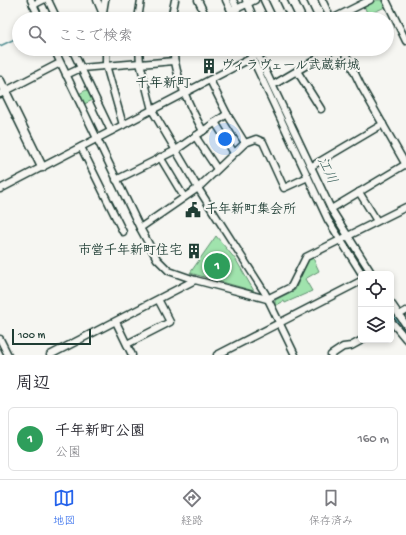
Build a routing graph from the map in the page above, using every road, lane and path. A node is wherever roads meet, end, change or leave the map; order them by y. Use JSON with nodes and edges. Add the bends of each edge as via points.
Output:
{"nodes":[{"id":1,"x":43,"y":0,"type":"edge"},
{"id":2,"x":48,"y":0,"type":"edge"},
{"id":3,"x":97,"y":0,"type":"edge"},
{"id":4,"x":105,"y":0,"type":"edge"},
{"id":5,"x":141,"y":0,"type":"edge"},
{"id":6,"x":175,"y":0,"type":"edge"},
{"id":7,"x":198,"y":0,"type":"edge"},
{"id":8,"x":226,"y":0,"type":"edge"},
{"id":9,"x":233,"y":0,"type":"edge"},
{"id":10,"x":255,"y":0,"type":"edge"},
{"id":11,"x":264,"y":0,"type":"edge"},
{"id":12,"x":283,"y":0,"type":"edge"},
{"id":13,"x":302,"y":0,"type":"edge"},
{"id":14,"x":322,"y":0,"type":"edge"},
{"id":15,"x":354,"y":0,"type":"edge"},
{"id":16,"x":370,"y":0,"type":"edge"},
{"id":17,"x":386,"y":0,"type":"edge"},
{"id":18,"x":32,"y":2,"type":"edge"},
{"id":19,"x":246,"y":2,"type":"edge"},
{"id":20,"x":357,"y":7,"type":"junction"},
{"id":21,"x":234,"y":10,"type":"junction"},
{"id":22,"x":37,"y":12,"type":"edge"},
{"id":23,"x":54,"y":12,"type":"edge"},
{"id":24,"x":102,"y":12,"type":"edge"},
{"id":25,"x":104,"y":12,"type":"edge"},
{"id":26,"x":139,"y":12,"type":"edge"},
{"id":27,"x":172,"y":12,"type":"edge"},
{"id":28,"x":204,"y":12,"type":"edge"},
{"id":29,"x":251,"y":12,"type":"edge"},
{"id":30,"x":270,"y":12,"type":"edge"},
{"id":31,"x":289,"y":12,"type":"edge"},
{"id":32,"x":308,"y":12,"type":"edge"},
{"id":33,"x":328,"y":12,"type":"edge"},
{"id":34,"x":346,"y":12,"type":"edge"},
{"id":35,"x":392,"y":12,"type":"edge"},
{"id":36,"x":394,"y":16,"type":"edge"},
{"id":37,"x":406,"y":41,"type":"edge"},
{"id":38,"x":57,"y":56,"type":"edge"},
{"id":39,"x":75,"y":56,"type":"edge"},
{"id":40,"x":106,"y":56,"type":"edge"},
{"id":41,"x":140,"y":56,"type":"edge"},
{"id":42,"x":174,"y":56,"type":"edge"},
{"id":43,"x":322,"y":56,"type":"edge"},
{"id":44,"x":346,"y":56,"type":"edge"},
{"id":45,"x":255,"y":57,"type":"junction"},
{"id":46,"x":174,"y":61,"type":"junction"},
{"id":47,"x":60,"y":63,"type":"junction"},
{"id":48,"x":140,"y":63,"type":"junction"},
{"id":49,"x":106,"y":65,"type":"junction"},
{"id":50,"x":81,"y":68,"type":"junction"},
{"id":51,"x":297,"y":71,"type":"junction"},
{"id":52,"x":66,"y":75,"type":"junction"},
{"id":53,"x":210,"y":80,"type":"junction"},
{"id":54,"x":0,"y":81,"type":"edge"},
{"id":55,"x":273,"y":85,"type":"junction"},
{"id":56,"x":3,"y":92,"type":"edge"},
{"id":57,"x":184,"y":94,"type":"junction"},
{"id":58,"x":321,"y":109,"type":"dead end"},
{"id":59,"x":152,"y":110,"type":"junction"},
{"id":60,"x":226,"y":114,"type":"junction"},
{"id":61,"x":215,"y":122,"type":"junction"},
{"id":62,"x":383,"y":124,"type":"junction"},
{"id":63,"x":123,"y":125,"type":"junction"},
{"id":64,"x":111,"y":131,"type":"junction"},
{"id":65,"x":203,"y":131,"type":"junction"},
{"id":66,"x":196,"y":136,"type":"junction"},
{"id":67,"x":96,"y":139,"type":"junction"},
{"id":68,"x":245,"y":143,"type":"junction"},
{"id":69,"x":81,"y":147,"type":"junction"},
{"id":70,"x":176,"y":150,"type":"junction"},
{"id":71,"x":234,"y":152,"type":"junction"},
{"id":72,"x":404,"y":156,"type":"edge"},
{"id":73,"x":160,"y":157,"type":"junction"},
{"id":74,"x":406,"y":164,"type":"edge"},
{"id":75,"x":42,"y":168,"type":"junction"},
{"id":76,"x":313,"y":168,"type":"junction"},
{"id":77,"x":217,"y":169,"type":"junction"},
{"id":78,"x":307,"y":174,"type":"junction"},
{"id":79,"x":116,"y":180,"type":"junction"},
{"id":80,"x":198,"y":188,"type":"junction"},
{"id":81,"x":0,"y":189,"type":"edge"},
{"id":82,"x":359,"y":192,"type":"junction"},
{"id":83,"x":184,"y":197,"type":"junction"},
{"id":84,"x":406,"y":207,"type":"edge"},
{"id":85,"x":331,"y":209,"type":"junction"},
{"id":86,"x":376,"y":221,"type":"junction"},
{"id":87,"x":140,"y":228,"type":"junction"},
{"id":88,"x":123,"y":232,"type":"dead end"},
{"id":89,"x":348,"y":236,"type":"junction"},
{"id":90,"x":341,"y":240,"type":"junction"},
{"id":91,"x":360,"y":271,"type":"edge"},
{"id":92,"x":370,"y":271,"type":"edge"},
{"id":93,"x":196,"y":280,"type":"junction"},
{"id":94,"x":358,"y":284,"type":"edge"},
{"id":95,"x":267,"y":299,"type":"junction"},
{"id":96,"x":159,"y":301,"type":"junction"},
{"id":97,"x":394,"y":307,"type":"edge"},
{"id":98,"x":406,"y":311,"type":"edge"},
{"id":99,"x":399,"y":315,"type":"junction"},
{"id":100,"x":116,"y":322,"type":"junction"},
{"id":101,"x":279,"y":323,"type":"junction"},
{"id":102,"x":394,"y":325,"type":"edge"},
{"id":103,"x":406,"y":325,"type":"edge"},
{"id":104,"x":406,"y":339,"type":"edge"},
{"id":105,"x":0,"y":340,"type":"edge"},
{"id":106,"x":358,"y":342,"type":"edge"},
{"id":107,"x":126,"y":344,"type":"junction"},
{"id":108,"x":8,"y":355,"type":"edge"},
{"id":109,"x":50,"y":355,"type":"edge"},
{"id":110,"x":132,"y":355,"type":"edge"},
{"id":111,"x":217,"y":355,"type":"edge"},
{"id":112,"x":295,"y":355,"type":"edge"},
{"id":113,"x":331,"y":355,"type":"edge"}],
"edges":[{"from":1,"to":18,"type":"street"},
{"from":2,"to":23,"type":"street"},
{"from":3,"to":24,"type":"street"},
{"from":4,"to":25,"type":"street"},
{"from":5,"to":26,"type":"street"},
{"from":6,"to":27,"type":"street"},
{"from":7,"to":28,"type":"street"},
{"from":8,"to":21,"type":"street"},
{"from":9,"to":21,"type":"street"},
{"from":10,"to":19,"type":"street"},
{"from":11,"to":30,"type":"street"},
{"from":12,"to":31,"type":"street"},
{"from":13,"to":32,"type":"street"},
{"from":14,"to":33,"type":"street"},
{"from":15,"to":20,"type":"street"},
{"from":16,"to":20,"type":"street"},
{"from":17,"to":35,"type":"street"},
{"from":18,"to":22,"type":"street"},
{"from":19,"to":21,"type":"street"},
{"from":19,"to":29,"type":"street"},
{"from":20,"to":34,"type":"street"},
{"from":36,"to":37,"type":"street"},
{"from":38,"to":47,"type":"street"},
{"from":39,"to":50,"type":"street"},
{"from":40,"to":49,"type":"street"},
{"from":41,"to":48,"type":"street"},
{"from":42,"to":46,"type":"street"},
{"from":43,"to":51,"type":"street"},
{"from":44,"to":62,"type":"street"},
{"from":45,"to":53,"type":"street"},
{"from":45,"to":55,"type":"street"},
{"from":45,"to":78,"type":"street"},
{"from":46,"to":48,"type":"street"},
{"from":46,"to":57,"type":"street"},
{"from":47,"to":52,"type":"street"},
{"from":47,"to":56,"type":"street"},
{"from":48,"to":49,"type":"street"},
{"from":48,"to":59,"type":"street"},
{"from":49,"to":50,"type":"street"},
{"from":49,"to":63,"type":"street"},
{"from":50,"to":52,"type":"street"},
{"from":50,"to":64,"type":"street"},
{"from":51,"to":55,"type":"street"},
{"from":51,"to":58,"type":"street"},
{"from":52,"to":67,"type":"street"},
{"from":53,"to":57,"type":"street"},
{"from":53,"to":60,"type":"street"},
{"from":54,"to":56,"type":"street"},
{"from":55,"to":76,"type":"street"},
{"from":56,"to":75,"type":"street"},
{"from":57,"to":59,"type":"street"},
{"from":57,"to":65,"type":"street"},
{"from":59,"to":63,"type":"street"},
{"from":59,"to":70,"type":"street"},
{"from":60,"to":61,"type":"street"},
{"from":60,"to":68,"type":"street"},
{"from":61,"to":65,"type":"street"},
{"from":61,"to":71,"type":"street"},
{"from":62,"to":72,"type":"street"},
{"from":62,"to":76,"type":"street"},
{"from":63,"to":64,"type":"street"},
{"from":64,"to":67,"type":"street"},
{"from":65,"to":66,"type":"street"},
{"from":66,"to":70,"type":"street"},
{"from":66,"to":77,"type":"street"},
{"from":67,"to":69,"type":"street"},
{"from":67,"to":79,"type":"street"},
{"from":68,"to":71,"type":"street"},
{"from":68,"to":78,"type":"street","via":[[256,139],[262,142],[284,188]]},
{"from":69,"to":75,"type":"street"},
{"from":69,"to":88,"type":"street"},
{"from":70,"to":73,"type":"street"},
{"from":70,"to":80,"type":"street"},
{"from":71,"to":77,"type":"street"},
{"from":72,"to":74,"type":"street"},
{"from":73,"to":79,"type":"street"},
{"from":73,"to":83,"type":"street"},
{"from":74,"to":82,"type":"street"},
{"from":75,"to":81,"type":"street"},
{"from":76,"to":78,"type":"street"},
{"from":76,"to":85,"type":"street"},
{"from":77,"to":80,"type":"street"},
{"from":78,"to":90,"type":"street","via":[[328,220]]},
{"from":79,"to":87,"type":"street"},
{"from":80,"to":83,"type":"street"},
{"from":80,"to":95,"type":"street"},
{"from":82,"to":85,"type":"street"},
{"from":82,"to":86,"type":"street"},
{"from":83,"to":87,"type":"street"},
{"from":84,"to":86,"type":"street"},
{"from":85,"to":89,"type":"street"},
{"from":86,"to":89,"type":"street"},
{"from":87,"to":93,"type":"street","via":[[163,267]]},
{"from":89,"to":90,"type":"street"},
{"from":89,"to":92,"type":"street"},
{"from":90,"to":91,"type":"street"},
{"from":90,"to":95,"type":"street","via":[[306,257],[291,287]]},
{"from":93,"to":95,"type":"street"},
{"from":93,"to":96,"type":"street"},
{"from":94,"to":101,"type":"street"},
{"from":95,"to":101,"type":"street"},
{"from":96,"to":100,"type":"street"},
{"from":96,"to":107,"type":"street","via":[[170,322]]},
{"from":97,"to":99,"type":"street"},
{"from":98,"to":99,"type":"street"},
{"from":99,"to":103,"type":"street"},
{"from":100,"to":107,"type":"street"},
{"from":100,"to":109,"type":"street"},
{"from":101,"to":111,"type":"street"},
{"from":101,"to":112,"type":"street"},
{"from":102,"to":104,"type":"street"},
{"from":105,"to":108,"type":"street"},
{"from":106,"to":113,"type":"street","via":[[343,347]]},
{"from":107,"to":110,"type":"street"}]}
